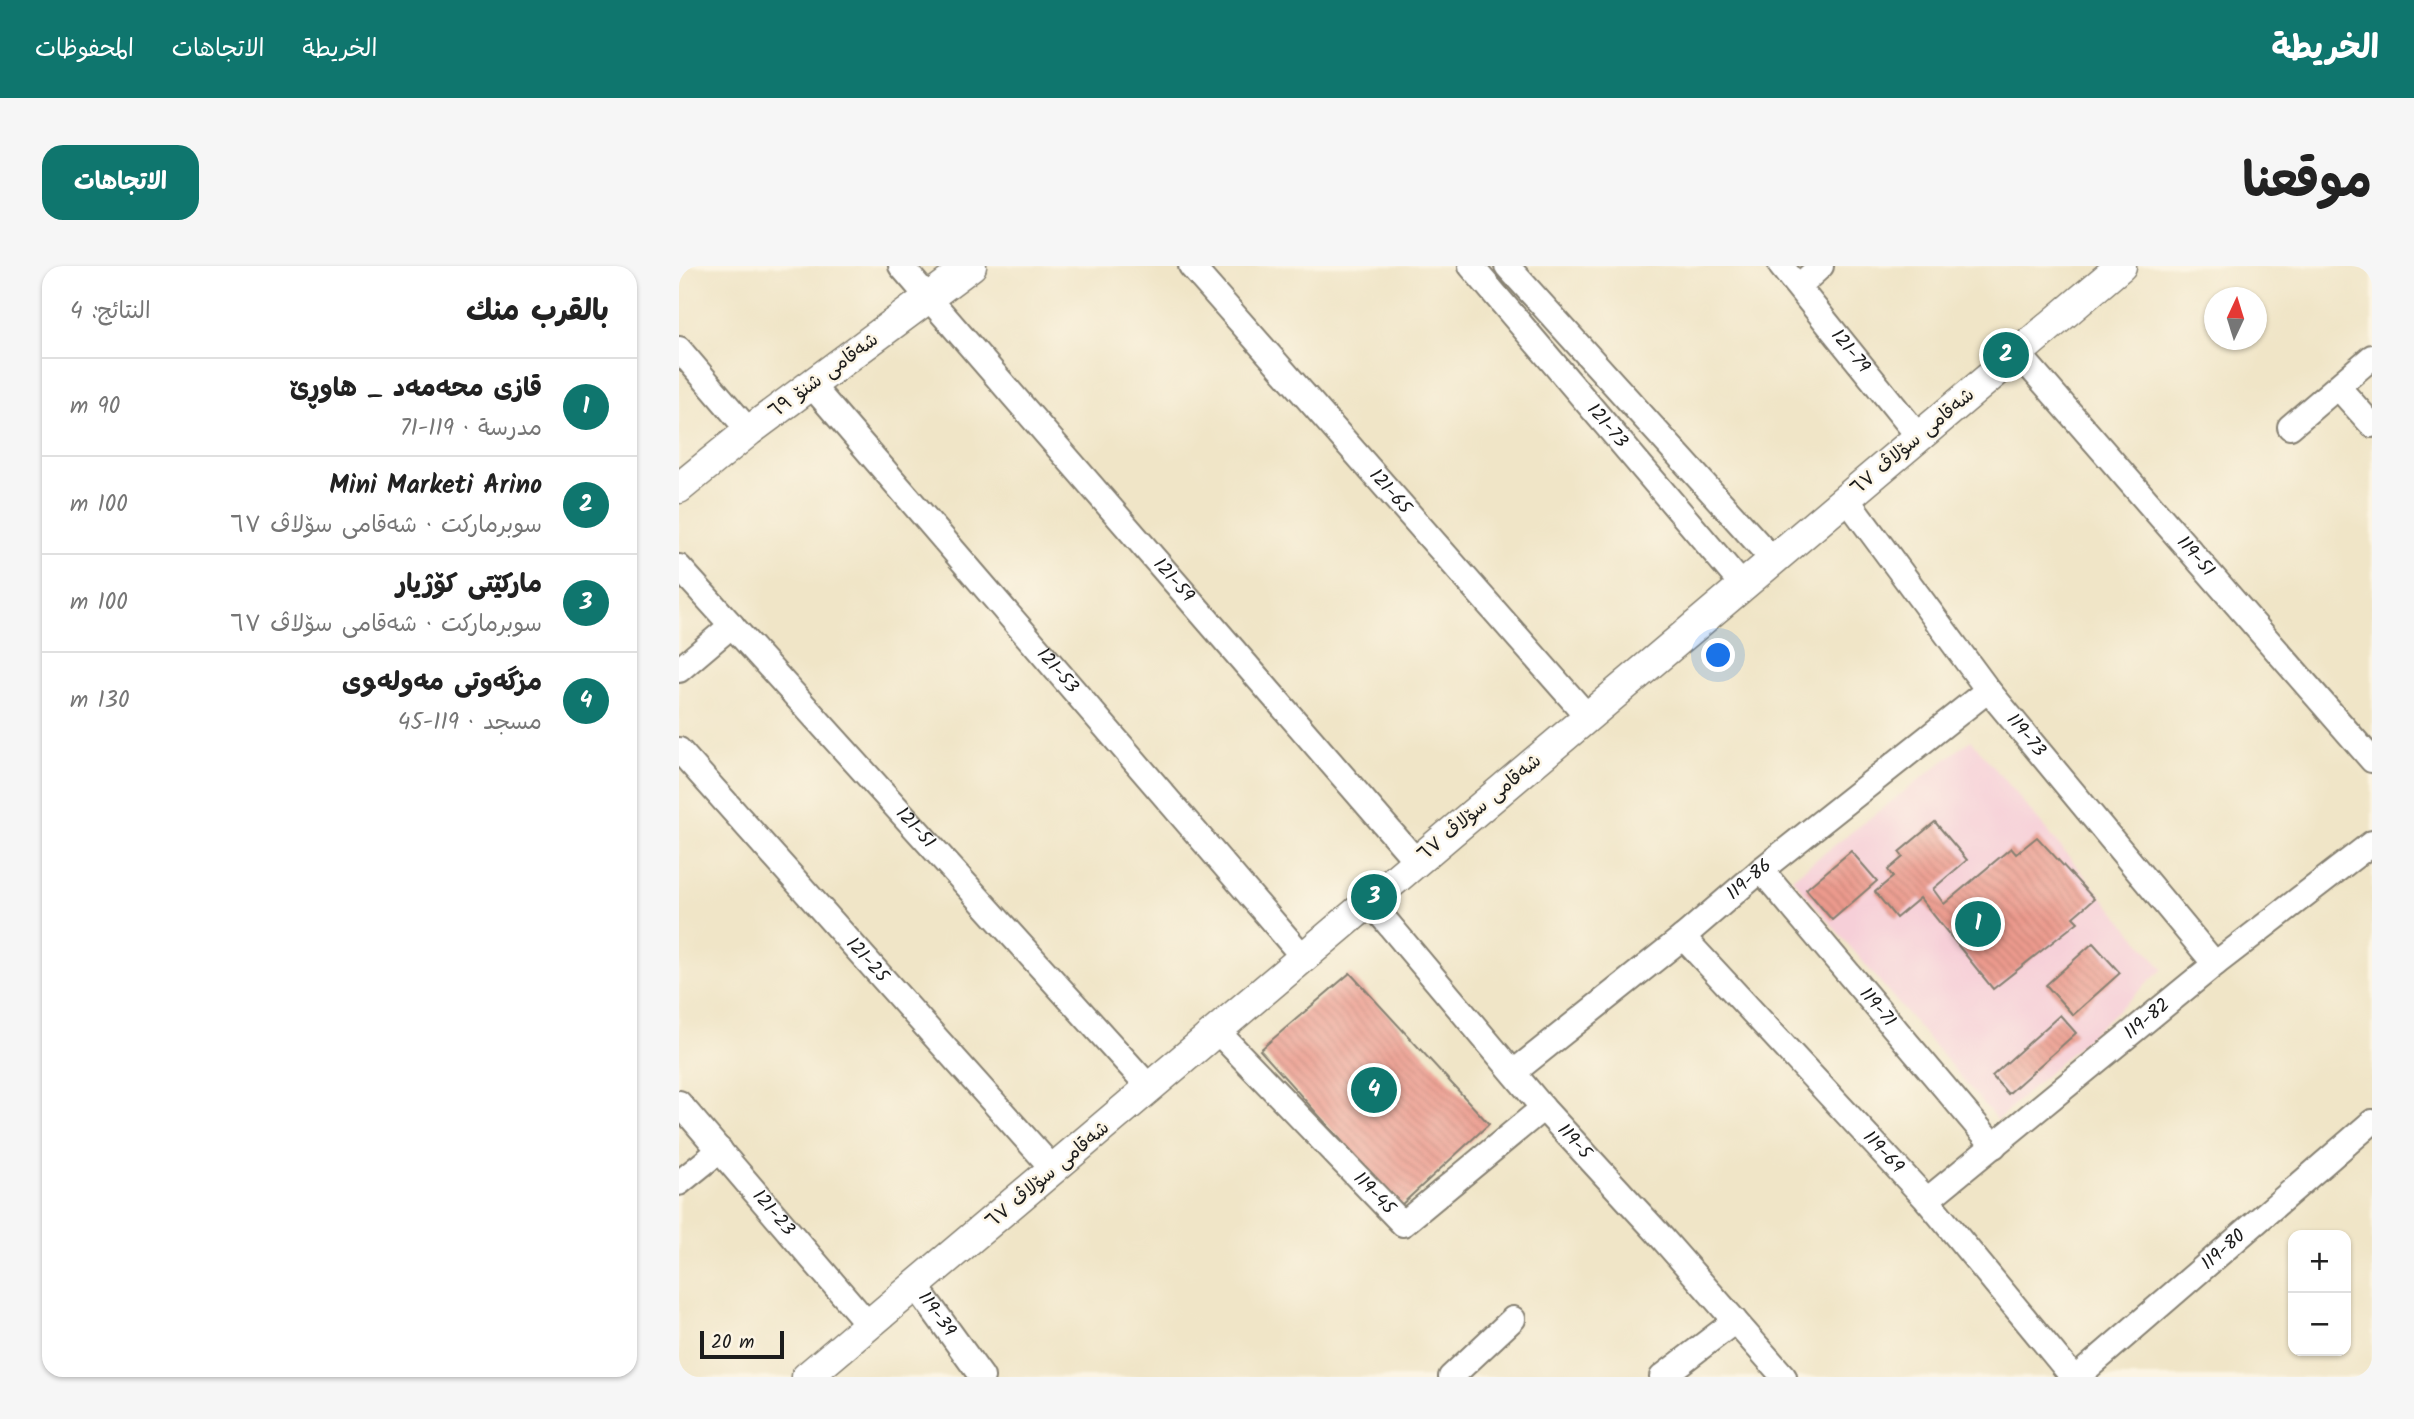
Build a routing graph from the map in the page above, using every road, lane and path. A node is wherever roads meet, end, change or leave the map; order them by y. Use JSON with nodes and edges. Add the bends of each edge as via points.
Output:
{"nodes":[{"id":1,"x":901,"y":266,"type":"edge"},
{"id":2,"x":971,"y":266,"type":"edge"},
{"id":3,"x":1191,"y":266,"type":"edge"},
{"id":4,"x":1471,"y":266,"type":"edge"},
{"id":5,"x":1507,"y":266,"type":"edge"},
{"id":6,"x":1781,"y":266,"type":"edge"},
{"id":7,"x":1821,"y":266,"type":"edge"},
{"id":8,"x":2121,"y":266,"type":"edge"},
{"id":9,"x":1799,"y":286,"type":"junction"},
{"id":10,"x":929,"y":298,"type":"junction"},
{"id":11,"x":679,"y":349,"type":"edge"},
{"id":12,"x":2018,"y":353,"type":"junction"},
{"id":13,"x":2372,"y":357,"type":"edge"},
{"id":14,"x":812,"y":386,"type":"junction"},
{"id":15,"x":2338,"y":387,"type":"junction"},
{"id":16,"x":2372,"y":425,"type":"edge"},
{"id":17,"x":2290,"y":426,"type":"dead end"},
{"id":18,"x":749,"y":431,"type":"junction"},
{"id":19,"x":1919,"y":437,"type":"junction"},
{"id":20,"x":679,"y":488,"type":"edge"},
{"id":21,"x":1846,"y":498,"type":"junction"},
{"id":22,"x":1773,"y":560,"type":"junction"},
{"id":23,"x":679,"y":567,"type":"edge"},
{"id":24,"x":1743,"y":586,"type":"junction"},
{"id":25,"x":732,"y":625,"type":"junction"},
{"id":26,"x":679,"y":670,"type":"edge"},
{"id":27,"x":1988,"y":690,"type":"junction"},
{"id":28,"x":1588,"y":717,"type":"junction"},
{"id":29,"x":679,"y":750,"type":"edge"},
{"id":30,"x":2372,"y":760,"type":"edge"},
{"id":31,"x":2372,"y":843,"type":"edge"},
{"id":32,"x":1417,"y":862,"type":"junction"},
{"id":33,"x":1761,"y":870,"type":"junction"},
{"id":34,"x":1370,"y":902,"type":"junction"},
{"id":35,"x":1683,"y":937,"type":"junction"},
{"id":36,"x":1304,"y":958,"type":"junction"},
{"id":37,"x":2215,"y":964,"type":"junction"},
{"id":38,"x":1217,"y":1031,"type":"junction"},
{"id":39,"x":1514,"y":1072,"type":"junction"},
{"id":40,"x":1150,"y":1088,"type":"junction"},
{"id":41,"x":679,"y":1103,"type":"edge"},
{"id":42,"x":1543,"y":1108,"type":"junction"},
{"id":43,"x":2372,"y":1122,"type":"edge"},
{"id":44,"x":1994,"y":1146,"type":"junction"},
{"id":45,"x":720,"y":1150,"type":"junction"},
{"id":46,"x":1054,"y":1170,"type":"junction"},
{"id":47,"x":679,"y":1183,"type":"edge"},
{"id":48,"x":1927,"y":1200,"type":"junction"},
{"id":49,"x":916,"y":1286,"type":"junction"},
{"id":50,"x":1513,"y":1319,"type":"dead end"},
{"id":51,"x":1735,"y":1321,"type":"junction"},
{"id":52,"x":868,"y":1324,"type":"junction"},
{"id":53,"x":807,"y":1377,"type":"edge"},
{"id":54,"x":982,"y":1377,"type":"edge"},
{"id":55,"x":1451,"y":1377,"type":"edge"},
{"id":56,"x":1662,"y":1377,"type":"edge"},
{"id":57,"x":1784,"y":1377,"type":"edge"},
{"id":58,"x":2075,"y":1377,"type":"edge"}],
"edges":[{"from":1,"to":10,"type":"street","name":"121-59"},
{"from":2,"to":10,"type":"street","name":"شەقامی شنۆ ٦٩"},
{"from":3,"to":28,"type":"street","name":"121-65"},
{"from":4,"to":24,"type":"street","name":"121-73"},
{"from":5,"to":22,"type":"street","name":"121-73"},
{"from":6,"to":9,"type":"street","name":"121-79"},
{"from":7,"to":9,"type":"street"},
{"from":8,"to":12,"type":"street","name":"شەقامی سۆلاڤ ٦٧"},
{"from":9,"to":19,"type":"street","name":"121-79"},
{"from":10,"to":14,"type":"street","name":"شەقامی شنۆ ٦٩"},
{"from":10,"to":32,"type":"street","name":"121-59"},
{"from":11,"to":18,"type":"street"},
{"from":12,"to":19,"type":"street","name":"شەقامی سۆلاڤ ٦٧"},
{"from":12,"to":30,"type":"street","name":"119-51"},
{"from":13,"to":15,"type":"street"},
{"from":14,"to":18,"type":"street","name":"شەقامی شنۆ ٦٩"},
{"from":14,"to":36,"type":"street","name":"121-53"},
{"from":15,"to":16,"type":"street"},
{"from":15,"to":17,"type":"street"},
{"from":18,"to":20,"type":"street","name":"شەقامی شنۆ ٦٩"},
{"from":19,"to":21,"type":"street","name":"شەقامی سۆلاڤ ٦٧"},
{"from":21,"to":22,"type":"street","name":"شەقامی سۆلاڤ ٦٧"},
{"from":21,"to":27,"type":"street","name":"119-73"},
{"from":22,"to":24,"type":"street","name":"شەقامی سۆلاڤ ٦٧"},
{"from":23,"to":25,"type":"street","name":"121-51"},
{"from":24,"to":28,"type":"street","name":"شەقامی سۆلاڤ ٦٧"},
{"from":25,"to":26,"type":"street"},
{"from":25,"to":40,"type":"street","name":"121-51"},
{"from":27,"to":33,"type":"street","name":"119-86"},
{"from":27,"to":37,"type":"street","name":"119-73"},
{"from":28,"to":32,"type":"street","name":"شەقامی سۆلاڤ ٦٧"},
{"from":29,"to":46,"type":"street","name":"121-25"},
{"from":31,"to":37,"type":"street","name":"119-82"},
{"from":32,"to":34,"type":"street","name":"شەقامی سۆلاڤ ٦٧"},
{"from":33,"to":35,"type":"street","name":"119-86"},
{"from":33,"to":44,"type":"street","name":"119-71"},
{"from":34,"to":36,"type":"street","name":"شەقامی سۆلاڤ ٦٧"},
{"from":34,"to":39,"type":"street","name":"119-5"},
{"from":35,"to":39,"type":"street","name":"119-86"},
{"from":35,"to":48,"type":"street","name":"119-69"},
{"from":36,"to":38,"type":"street","name":"شەقامی سۆلاڤ ٦٧"},
{"from":37,"to":44,"type":"street","name":"119-82"},
{"from":38,"to":40,"type":"street","name":"شەقامی سۆلاڤ ٦٧"},
{"from":38,"to":42,"type":"street","name":"119-45","via":[[1403,1224]]},
{"from":39,"to":42,"type":"street","name":"119-5"},
{"from":40,"to":46,"type":"street","name":"شەقامی سۆلاڤ ٦٧"},
{"from":41,"to":45,"type":"street","name":"121-23"},
{"from":42,"to":51,"type":"street","name":"119-5"},
{"from":43,"to":58,"type":"street","name":"119-80"},
{"from":44,"to":48,"type":"street","name":"119-82"},
{"from":45,"to":47,"type":"street"},
{"from":45,"to":52,"type":"street","name":"121-23"},
{"from":46,"to":49,"type":"street","name":"شەقامی سۆلاڤ ٦٧"},
{"from":48,"to":58,"type":"street","name":"119-69"},
{"from":49,"to":52,"type":"street","name":"شەقامی سۆلاڤ ٦٧"},
{"from":49,"to":54,"type":"street","name":"119-39"},
{"from":50,"to":55,"type":"street"},
{"from":51,"to":56,"type":"street"},
{"from":51,"to":57,"type":"street","name":"119-5"},
{"from":52,"to":53,"type":"street","name":"شەقامی سۆلاڤ ٦٧"}]}
